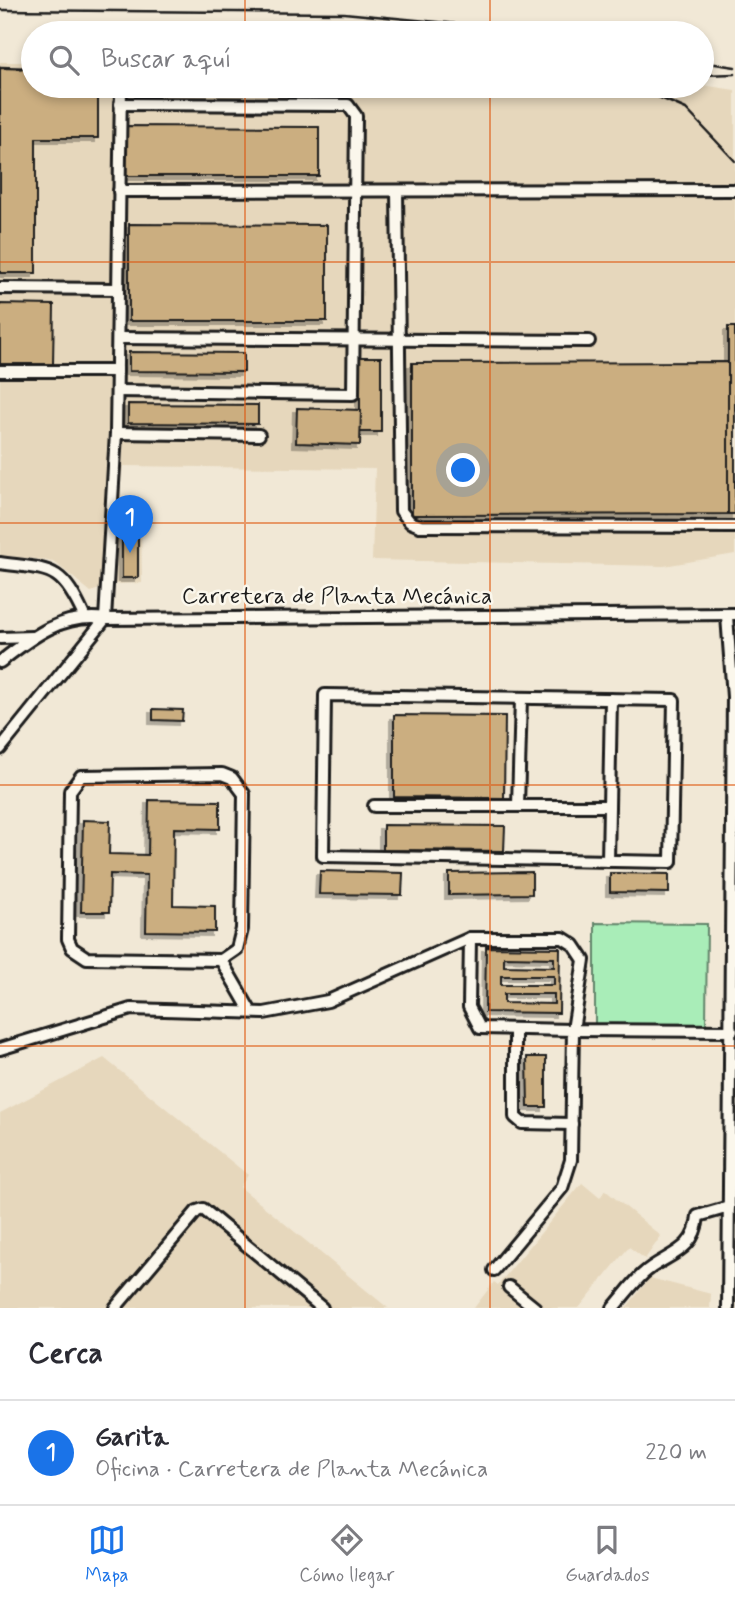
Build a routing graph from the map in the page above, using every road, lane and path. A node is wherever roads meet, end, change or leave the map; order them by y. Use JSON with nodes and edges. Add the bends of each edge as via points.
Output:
{"nodes":[{"id":1,"x":120,"y":98,"type":"edge"},
{"id":2,"x":120,"y":104,"type":"junction"},
{"id":3,"x":735,"y":190,"type":"edge"},
{"id":4,"x":119,"y":191,"type":"junction"},
{"id":5,"x":355,"y":191,"type":"junction"},
{"id":6,"x":397,"y":191,"type":"junction"},
{"id":7,"x":0,"y":288,"type":"edge"},
{"id":8,"x":118,"y":289,"type":"junction"},
{"id":9,"x":118,"y":338,"type":"junction"},
{"id":10,"x":353,"y":340,"type":"junction"},
{"id":11,"x":399,"y":340,"type":"junction"},
{"id":12,"x":589,"y":341,"type":"dead end"},
{"id":13,"x":0,"y":371,"type":"edge"},
{"id":14,"x":117,"y":371,"type":"junction"},
{"id":15,"x":117,"y":391,"type":"junction"},
{"id":16,"x":400,"y":424,"type":"junction"},
{"id":17,"x":412,"y":424,"type":"dead end"},
{"id":18,"x":117,"y":433,"type":"junction"},
{"id":19,"x":259,"y":435,"type":"dead end"},
{"id":20,"x":735,"y":527,"type":"edge"},
{"id":21,"x":0,"y":563,"type":"edge"},
{"id":22,"x":731,"y":615,"type":"edge"},
{"id":23,"x":84,"y":616,"type":"junction"},
{"id":24,"x":105,"y":620,"type":"junction"},
{"id":25,"x":32,"y":637,"type":"junction"},
{"id":26,"x":0,"y":638,"type":"edge"},
{"id":27,"x":0,"y":662,"type":"edge"},
{"id":28,"x":521,"y":698,"type":"junction"},
{"id":29,"x":611,"y":699,"type":"junction"},
{"id":30,"x":0,"y":749,"type":"edge"},
{"id":31,"x":374,"y":806,"type":"dead end"},
{"id":32,"x":518,"y":806,"type":"junction"},
{"id":33,"x":609,"y":806,"type":"junction"},
{"id":34,"x":608,"y":861,"type":"junction"},
{"id":35,"x":470,"y":938,"type":"junction"},
{"id":36,"x":221,"y":960,"type":"junction"},
{"id":37,"x":251,"y":1012,"type":"junction"},
{"id":38,"x":573,"y":1030,"type":"junction"},
{"id":39,"x":515,"y":1031,"type":"junction"},
{"id":40,"x":732,"y":1031,"type":"junction"},
{"id":41,"x":0,"y":1049,"type":"edge"},
{"id":42,"x":572,"y":1124,"type":"junction"},
{"id":43,"x":729,"y":1207,"type":"junction"},
{"id":44,"x":494,"y":1270,"type":"dead end"},
{"id":45,"x":509,"y":1287,"type":"dead end"},
{"id":46,"x":115,"y":1308,"type":"edge"},
{"id":47,"x":322,"y":1308,"type":"edge"},
{"id":48,"x":536,"y":1308,"type":"edge"},
{"id":49,"x":614,"y":1308,"type":"edge"},
{"id":50,"x":728,"y":1308,"type":"edge"}],
"edges":[{"from":1,"to":2,"type":"street"},
{"from":2,"to":4,"type":"street"},
{"from":2,"to":5,"type":"street","via":[[348,105],[356,116]]},
{"from":3,"to":6,"type":"street"},
{"from":4,"to":5,"type":"street"},
{"from":4,"to":8,"type":"street"},
{"from":5,"to":6,"type":"street"},
{"from":5,"to":10,"type":"street"},
{"from":6,"to":11,"type":"street"},
{"from":7,"to":8,"type":"street"},
{"from":8,"to":9,"type":"street"},
{"from":9,"to":10,"type":"street"},
{"from":9,"to":14,"type":"street"},
{"from":10,"to":11,"type":"street"},
{"from":10,"to":15,"type":"street","via":[[353,394]]},
{"from":11,"to":12,"type":"street"},
{"from":11,"to":16,"type":"street"},
{"from":13,"to":14,"type":"street"},
{"from":14,"to":15,"type":"street"},
{"from":15,"to":18,"type":"street"},
{"from":16,"to":17,"type":"street"},
{"from":16,"to":20,"type":"street","via":[[401,511],[420,526]]},
{"from":18,"to":19,"type":"street"},
{"from":18,"to":24,"type":"street"},
{"from":21,"to":23,"type":"street","via":[[52,570],[73,591]]},
{"from":22,"to":24,"type":"street","name":"Carretera de Planta Mecánica"},
{"from":22,"to":40,"type":"street"},
{"from":23,"to":24,"type":"street","name":"Carretera de Planta Mecánica"},
{"from":23,"to":25,"type":"street"},
{"from":24,"to":30,"type":"street"},
{"from":25,"to":26,"type":"street"},
{"from":25,"to":27,"type":"street"},
{"from":28,"to":29,"type":"street"},
{"from":28,"to":32,"type":"street"},
{"from":28,"to":34,"type":"street","via":[[325,695],[323,856]]},
{"from":29,"to":33,"type":"street"},
{"from":29,"to":34,"type":"street","via":[[674,701],[671,862]]},
{"from":31,"to":32,"type":"street"},
{"from":32,"to":33,"type":"street"},
{"from":33,"to":34,"type":"street"},
{"from":35,"to":37,"type":"street","via":[[328,1001]]},
{"from":35,"to":38,"type":"street","via":[[563,938],[574,945],[584,960]]},
{"from":35,"to":39,"type":"street","via":[[469,1007],[480,1028]]},
{"from":36,"to":36,"type":"street","via":[[241,941],[244,794],[240,786],[222,774],[81,776],[70,791],[68,939],[72,948],[87,958]]},
{"from":36,"to":37,"type":"street"},
{"from":37,"to":41,"type":"street","via":[[131,1009]]},
{"from":38,"to":39,"type":"street"},
{"from":38,"to":40,"type":"street"},
{"from":38,"to":42,"type":"street"},
{"from":39,"to":42,"type":"street","via":[[515,1117],[522,1123]]},
{"from":40,"to":43,"type":"street"},
{"from":42,"to":44,"type":"street","via":[[571,1160],[562,1188]]},
{"from":43,"to":49,"type":"street","via":[[698,1216],[697,1230],[674,1256],[645,1272]]},
{"from":43,"to":50,"type":"street"},
{"from":45,"to":48,"type":"street"},
{"from":46,"to":47,"type":"street","via":[[197,1211],[204,1209]]}]}
